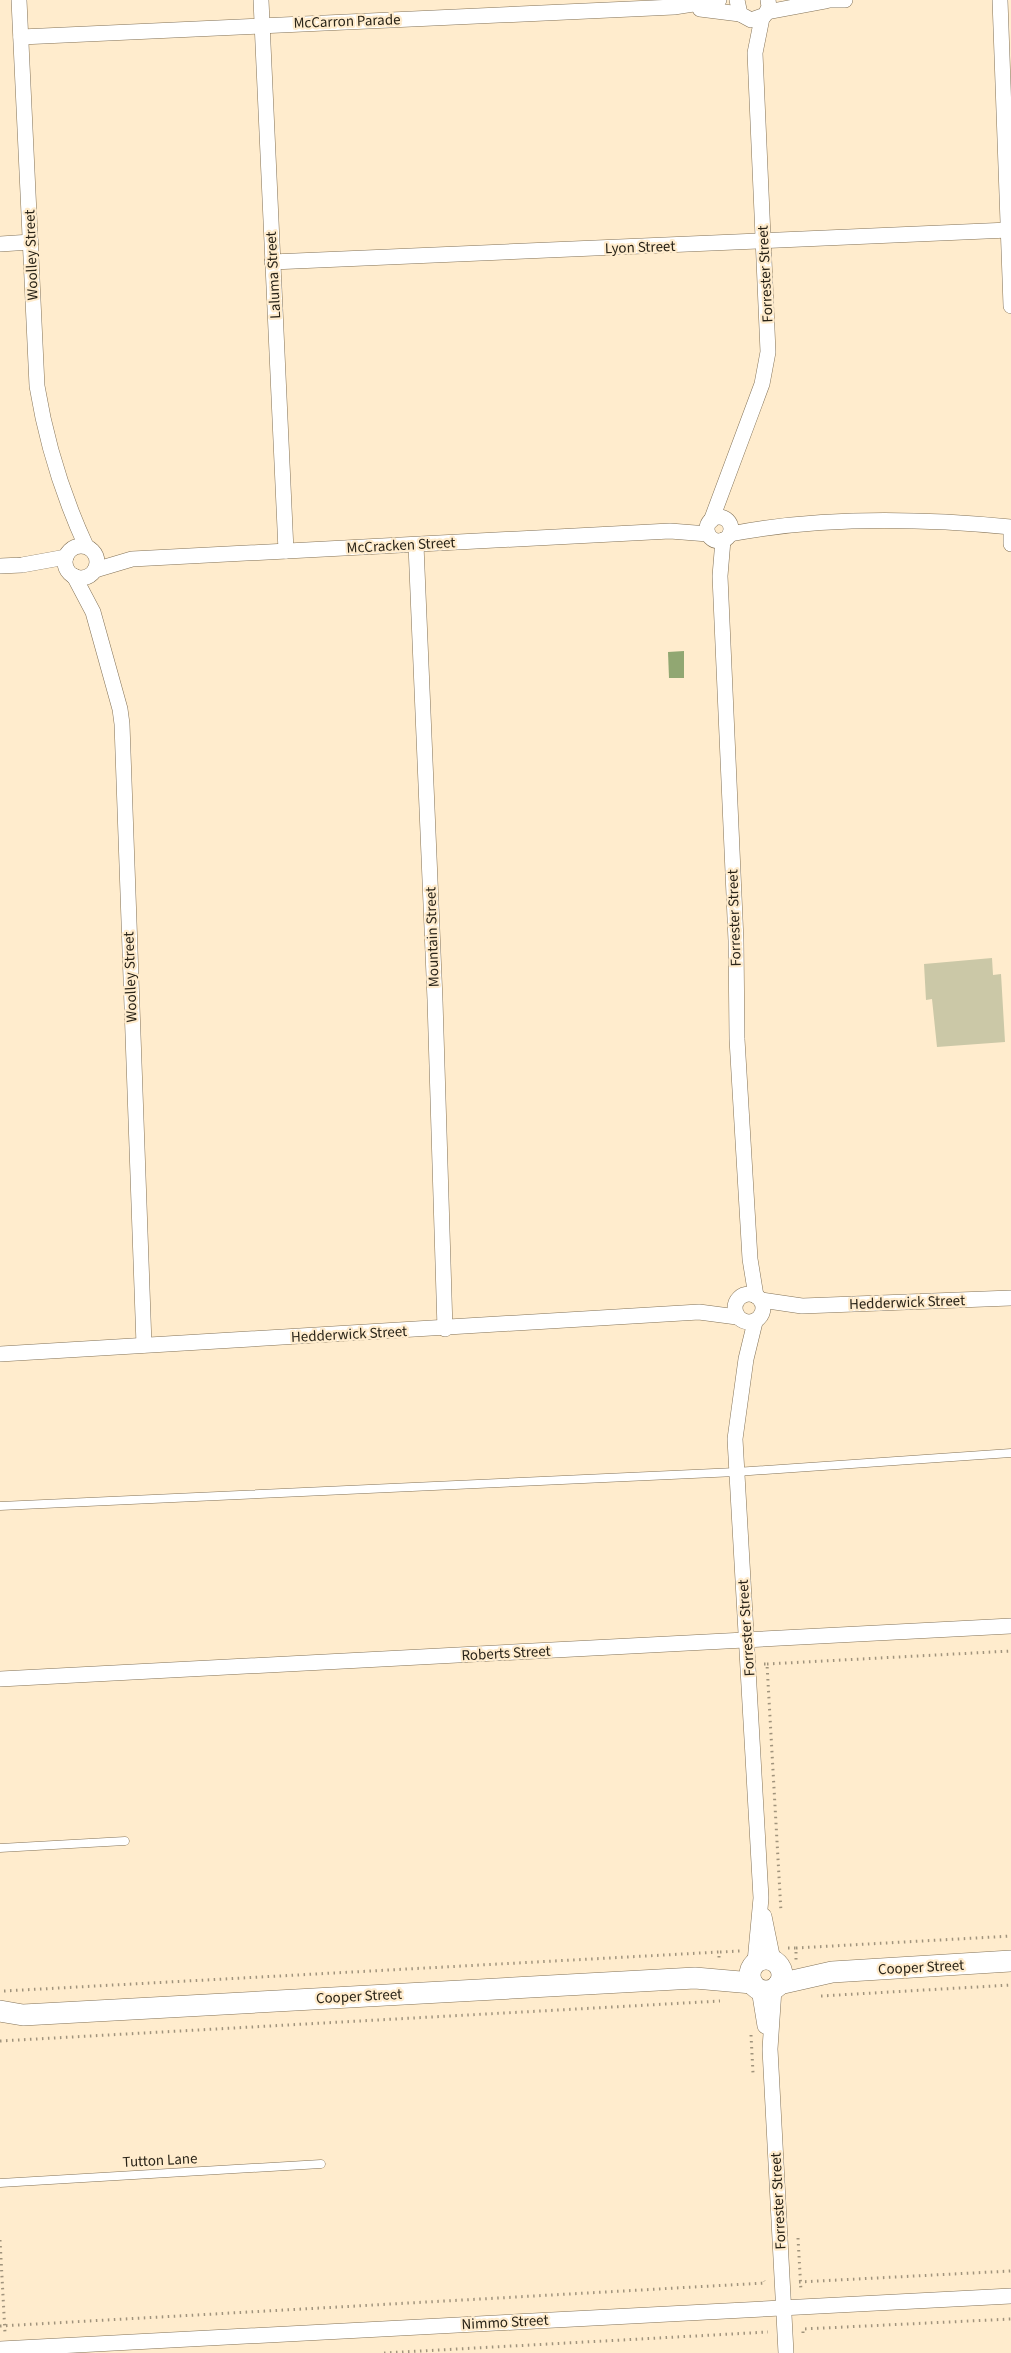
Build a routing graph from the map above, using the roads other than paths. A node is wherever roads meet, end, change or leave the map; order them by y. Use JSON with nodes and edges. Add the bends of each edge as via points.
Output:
{"nodes":[{"id":1,"x":20,"y":0,"type":"edge"},
{"id":2,"x":261,"y":0,"type":"edge"},
{"id":3,"x":719,"y":0,"type":"edge"},
{"id":4,"x":813,"y":0,"type":"edge"},
{"id":5,"x":845,"y":0,"type":"edge"},
{"id":6,"x":1000,"y":0,"type":"edge"},
{"id":7,"x":826,"y":1,"type":"edge"},
{"id":8,"x":674,"y":7,"type":"junction"},
{"id":9,"x":508,"y":8,"type":"edge"},
{"id":10,"x":766,"y":10,"type":"edge"},
{"id":11,"x":741,"y":11,"type":"edge"},
{"id":12,"x":262,"y":25,"type":"junction"},
{"id":13,"x":21,"y":37,"type":"junction"},
{"id":14,"x":755,"y":53,"type":"junction"},
{"id":15,"x":1009,"y":230,"type":"junction"},
{"id":16,"x":31,"y":242,"type":"junction"},
{"id":17,"x":764,"y":242,"type":"junction"},
{"id":18,"x":0,"y":244,"type":"edge"},
{"id":19,"x":272,"y":262,"type":"junction"},
{"id":20,"x":1011,"y":306,"type":"edge"},
{"id":21,"x":719,"y":529,"type":"junction"},
{"id":22,"x":1011,"y":535,"type":"edge"},
{"id":23,"x":416,"y":545,"type":"junction"},
{"id":24,"x":286,"y":550,"type":"junction"},
{"id":25,"x":79,"y":551,"type":"junction"},
{"id":26,"x":132,"y":559,"type":"junction"},
{"id":27,"x":22,"y":565,"type":"junction"},
{"id":28,"x":0,"y":567,"type":"edge"},
{"id":29,"x":93,"y":572,"type":"junction"},
{"id":30,"x":72,"y":574,"type":"junction"},
{"id":31,"x":93,"y":612,"type":"junction"},
{"id":32,"x":1011,"y":1298,"type":"edge"},
{"id":33,"x":749,"y":1308,"type":"junction"},
{"id":34,"x":445,"y":1329,"type":"junction"},
{"id":35,"x":144,"y":1345,"type":"junction"},
{"id":36,"x":0,"y":1354,"type":"edge"},
{"id":37,"x":1011,"y":1454,"type":"edge"},
{"id":38,"x":735,"y":1473,"type":"junction"},
{"id":39,"x":0,"y":1506,"type":"edge"},
{"id":40,"x":1011,"y":1626,"type":"edge"},
{"id":41,"x":748,"y":1641,"type":"junction"},
{"id":42,"x":0,"y":1679,"type":"edge"},
{"id":43,"x":125,"y":1841,"type":"dead end"},
{"id":44,"x":0,"y":1848,"type":"edge"},
{"id":45,"x":1011,"y":1961,"type":"edge"},
{"id":46,"x":766,"y":1975,"type":"junction"},
{"id":47,"x":0,"y":2011,"type":"edge"},
{"id":48,"x":23,"y":2015,"type":"junction"},
{"id":49,"x":0,"y":2022,"type":"edge"},
{"id":50,"x":321,"y":2164,"type":"dead end"},
{"id":51,"x":0,"y":2183,"type":"edge"},
{"id":52,"x":1011,"y":2296,"type":"edge"},
{"id":53,"x":783,"y":2308,"type":"junction"},
{"id":54,"x":3,"y":2349,"type":"edge"},
{"id":55,"x":786,"y":2353,"type":"edge"}],
"edges":[{"from":1,"to":13,"type":"street","name":"Woolley Street"},
{"from":2,"to":12,"type":"street","name":"Laluma Street"},
{"from":3,"to":8,"type":"street","name":"McCarron Parade"},
{"from":4,"to":7,"type":"street"},
{"from":5,"to":7,"type":"street"},
{"from":6,"to":15,"type":"street"},
{"from":7,"to":10,"type":"street"},
{"from":8,"to":9,"type":"street","name":"McCarron Parade"},
{"from":8,"to":11,"type":"street","name":"McCarron Parade"},
{"from":9,"to":12,"type":"street","name":"McCarron Parade"},
{"from":10,"to":11,"type":"street","name":"McCarron Parade","via":[[757,20]]},
{"from":10,"to":14,"type":"street","name":"Forrester Street"},
{"from":11,"to":14,"type":"street","name":"Forrester Street"},
{"from":12,"to":13,"type":"street","name":"McCarron Parade"},
{"from":12,"to":19,"type":"street","name":"Laluma Street"},
{"from":13,"to":16,"type":"street","name":"Woolley Street"},
{"from":14,"to":17,"type":"street","name":"Forrester Street"},
{"from":15,"to":17,"type":"street","name":"Lyon Street"},
{"from":15,"to":20,"type":"street"},
{"from":16,"to":18,"type":"street"},
{"from":16,"to":25,"type":"street","name":"Woolley Street","via":[[37,386]]},
{"from":17,"to":19,"type":"street","name":"Lyon Street"},
{"from":17,"to":21,"type":"street","name":"Forrester Street","via":[[767,367],[724,488]]},
{"from":19,"to":24,"type":"street","name":"Laluma Street"},
{"from":21,"to":22,"type":"street","name":"McCracken Street","via":[[902,519],[965,523]]},
{"from":21,"to":23,"type":"street","name":"McCracken Street"},
{"from":21,"to":33,"type":"street","name":"Forrester Street"},
{"from":23,"to":24,"type":"street","name":"McCracken Street"},
{"from":23,"to":34,"type":"street","name":"Mountain Street"},
{"from":24,"to":26,"type":"street","name":"McCracken Street"},
{"from":25,"to":26,"type":"street","name":"McCracken Street"},
{"from":25,"to":27,"type":"street","name":"McCracken Street"},
{"from":25,"to":29,"type":"street","via":[[97,561]]},
{"from":25,"to":30,"type":"street","via":[[66,565]]},
{"from":26,"to":29,"type":"street","name":"McCracken Street"},
{"from":27,"to":28,"type":"street","name":"McCracken Street"},
{"from":27,"to":30,"type":"street","name":"McCracken Street"},
{"from":29,"to":30,"type":"street","via":[[83,577]]},
{"from":29,"to":31,"type":"street","name":"Woolley Street"},
{"from":30,"to":31,"type":"street","name":"Woolley Street"},
{"from":31,"to":35,"type":"street","name":"Woolley Street","via":[[122,724]]},
{"from":32,"to":33,"type":"street","name":"Hedderwick Street"},
{"from":33,"to":34,"type":"street","name":"Hedderwick Street"},
{"from":33,"to":38,"type":"street","name":"Forrester Street"},
{"from":34,"to":35,"type":"street","name":"Hedderwick Street"},
{"from":35,"to":36,"type":"street","name":"Hedderwick Street"},
{"from":37,"to":38,"type":"lane"},
{"from":38,"to":39,"type":"lane"},
{"from":38,"to":41,"type":"street","name":"Forrester Street"},
{"from":40,"to":41,"type":"street","name":"Roberts Street"},
{"from":41,"to":42,"type":"street","name":"Roberts Street"},
{"from":41,"to":46,"type":"street","name":"Forrester Street"},
{"from":43,"to":44,"type":"lane"},
{"from":45,"to":46,"type":"street","name":"Cooper Street"},
{"from":46,"to":48,"type":"street","name":"Cooper Street"},
{"from":46,"to":53,"type":"street","name":"Forrester Street"},
{"from":47,"to":48,"type":"street","name":"Cooper Street"},
{"from":48,"to":49,"type":"street","name":"Cooper Street"},
{"from":50,"to":51,"type":"lane","name":"Tutton Lane"},
{"from":52,"to":53,"type":"street","name":"Nimmo Street"},
{"from":53,"to":54,"type":"street","name":"Nimmo Street"},
{"from":53,"to":55,"type":"street","name":"Forrester Street"}]}
